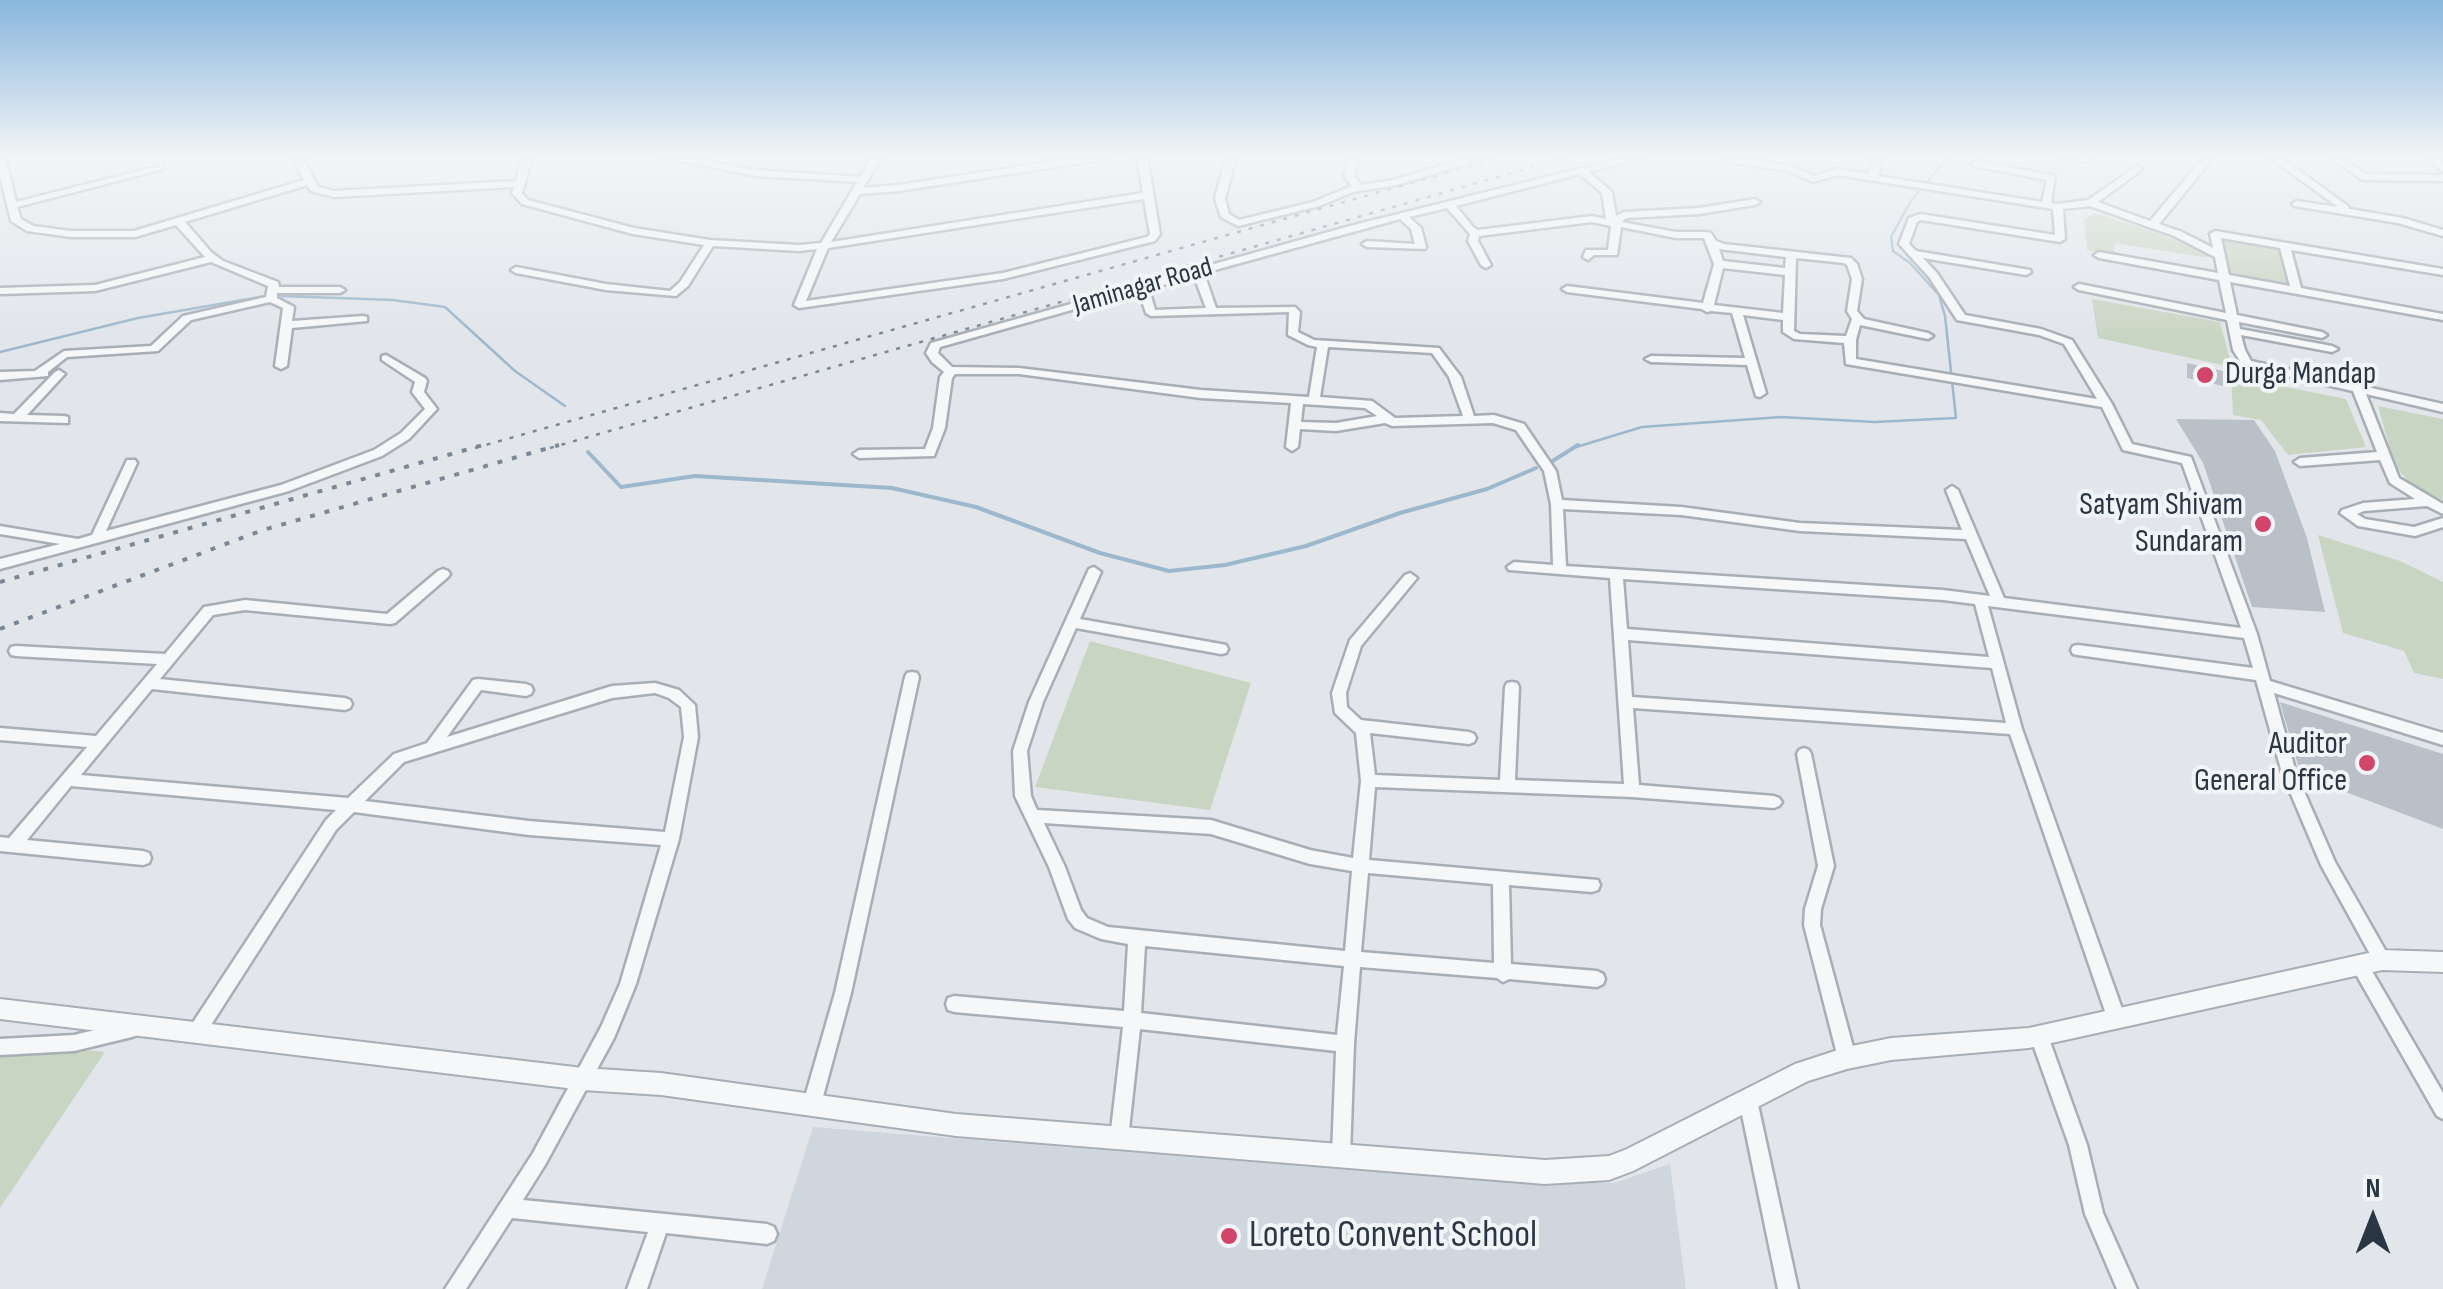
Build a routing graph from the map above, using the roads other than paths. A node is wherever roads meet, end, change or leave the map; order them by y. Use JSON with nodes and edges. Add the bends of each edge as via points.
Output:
{"nodes":[{"id":1,"x":16,"y":217,"type":"edge"},
{"id":2,"x":195,"y":217,"type":"edge"},
{"id":3,"x":578,"y":217,"type":"edge"},
{"id":4,"x":841,"y":217,"type":"edge"},
{"id":5,"x":1010,"y":217,"type":"edge"},
{"id":6,"x":1152,"y":217,"type":"edge"},
{"id":7,"x":1226,"y":217,"type":"edge"},
{"id":8,"x":1264,"y":217,"type":"edge"},
{"id":9,"x":1398,"y":217,"type":"edge"},
{"id":10,"x":1404,"y":217,"type":"edge"},
{"id":11,"x":1461,"y":217,"type":"edge"},
{"id":12,"x":1613,"y":217,"type":"edge"},
{"id":13,"x":1620,"y":217,"type":"edge"},
{"id":14,"x":1701,"y":217,"type":"edge"},
{"id":15,"x":1917,"y":217,"type":"edge"},
{"id":16,"x":1918,"y":217,"type":"edge"},
{"id":17,"x":2056,"y":217,"type":"edge"},
{"id":18,"x":2132,"y":217,"type":"edge"},
{"id":19,"x":2159,"y":217,"type":"edge"},
{"id":20,"x":2373,"y":217,"type":"edge"},
{"id":21,"x":179,"y":222,"type":"junction"},
{"id":22,"x":1614,"y":223,"type":"junction"},
{"id":23,"x":2153,"y":224,"type":"junction"},
{"id":24,"x":1475,"y":232,"type":"junction"},
{"id":25,"x":2443,"y":233,"type":"edge"},
{"id":26,"x":1710,"y":239,"type":"junction"},
{"id":27,"x":710,"y":243,"type":"junction"},
{"id":28,"x":1368,"y":244,"type":"dead end"},
{"id":29,"x":823,"y":247,"type":"junction"},
{"id":30,"x":2286,"y":250,"type":"junction"},
{"id":31,"x":1790,"y":253,"type":"junction"},
{"id":32,"x":1912,"y":253,"type":"junction"},
{"id":33,"x":2099,"y":255,"type":"dead end"},
{"id":34,"x":2218,"y":255,"type":"junction"},
{"id":35,"x":1588,"y":257,"type":"dead end"},
{"id":36,"x":213,"y":258,"type":"junction"},
{"id":37,"x":1719,"y":264,"type":"junction"},
{"id":38,"x":1486,"y":265,"type":"dead end"},
{"id":39,"x":516,"y":270,"type":"dead end"},
{"id":40,"x":1198,"y":272,"type":"junction"},
{"id":41,"x":1790,"y":272,"type":"junction"},
{"id":42,"x":2026,"y":272,"type":"dead end"},
{"id":43,"x":2443,"y":272,"type":"edge"},
{"id":44,"x":2226,"y":278,"type":"junction"},
{"id":45,"x":2443,"y":282,"type":"edge"},
{"id":46,"x":2079,"y":287,"type":"dead end"},
{"id":47,"x":1143,"y":288,"type":"junction"},
{"id":48,"x":1566,"y":289,"type":"dead end"},
{"id":49,"x":340,"y":290,"type":"dead end"},
{"id":50,"x":0,"y":291,"type":"edge"},
{"id":51,"x":2296,"y":291,"type":"junction"},
{"id":52,"x":273,"y":294,"type":"junction"},
{"id":53,"x":1706,"y":308,"type":"junction"},
{"id":54,"x":1737,"y":311,"type":"junction"},
{"id":55,"x":1212,"y":312,"type":"junction"},
{"id":56,"x":1786,"y":316,"type":"junction"},
{"id":57,"x":2443,"y":317,"type":"edge"},
{"id":58,"x":364,"y":319,"type":"dead end"},
{"id":59,"x":1859,"y":320,"type":"junction"},
{"id":60,"x":2234,"y":324,"type":"junction"},
{"id":61,"x":286,"y":325,"type":"junction"},
{"id":62,"x":2322,"y":334,"type":"dead end"},
{"id":63,"x":1928,"y":336,"type":"dead end"},
{"id":64,"x":1850,"y":340,"type":"junction"},
{"id":65,"x":1323,"y":346,"type":"junction"},
{"id":66,"x":2332,"y":350,"type":"dead end"},
{"id":67,"x":386,"y":358,"type":"dead end"},
{"id":68,"x":1651,"y":359,"type":"dead end"},
{"id":69,"x":1750,"y":362,"type":"junction"},
{"id":70,"x":281,"y":366,"type":"dead end"},
{"id":71,"x":949,"y":370,"type":"junction"},
{"id":72,"x":37,"y":374,"type":"junction"},
{"id":73,"x":0,"y":376,"type":"edge"},
{"id":74,"x":1938,"y":378,"type":"joint"},
{"id":75,"x":2359,"y":391,"type":"junction"},
{"id":76,"x":1760,"y":393,"type":"dead end"},
{"id":77,"x":1297,"y":402,"type":"junction"},
{"id":78,"x":1314,"y":402,"type":"junction"},
{"id":79,"x":2106,"y":404,"type":"junction"},
{"id":80,"x":2443,"y":408,"type":"edge"},
{"id":81,"x":0,"y":416,"type":"edge"},
{"id":82,"x":18,"y":417,"type":"junction"},
{"id":83,"x":1469,"y":418,"type":"junction"},
{"id":84,"x":64,"y":420,"type":"dead end"},
{"id":85,"x":1384,"y":420,"type":"junction"},
{"id":86,"x":1294,"y":425,"type":"junction"},
{"id":87,"x":1292,"y":447,"type":"dead end"},
{"id":88,"x":858,"y":454,"type":"dead end"},
{"id":89,"x":2384,"y":456,"type":"junction"},
{"id":90,"x":2300,"y":462,"type":"dead end"},
{"id":91,"x":130,"y":464,"type":"dead end"},
{"id":92,"x":1952,"y":490,"type":"dead end"},
{"id":93,"x":2427,"y":502,"type":"junction"},
{"id":94,"x":1557,"y":504,"type":"junction"},
{"id":95,"x":2443,"y":510,"type":"edge"},
{"id":96,"x":2443,"y":522,"type":"edge"},
{"id":97,"x":0,"y":530,"type":"edge"},
{"id":98,"x":1968,"y":535,"type":"junction"},
{"id":99,"x":97,"y":538,"type":"junction"},
{"id":100,"x":81,"y":542,"type":"junction"},
{"id":101,"x":0,"y":564,"type":"edge"},
{"id":102,"x":1514,"y":567,"type":"dead end"},
{"id":103,"x":1560,"y":570,"type":"junction"},
{"id":104,"x":1094,"y":572,"type":"dead end"},
{"id":105,"x":1616,"y":573,"type":"junction"},
{"id":106,"x":443,"y":574,"type":"dead end"},
{"id":107,"x":1410,"y":578,"type":"dead end"},
{"id":108,"x":1980,"y":599,"type":"junction"},
{"id":109,"x":1998,"y":600,"type":"junction"},
{"id":110,"x":1074,"y":622,"type":"junction"},
{"id":111,"x":1620,"y":634,"type":"junction"},
{"id":112,"x":2250,"y":634,"type":"junction"},
{"id":113,"x":1222,"y":649,"type":"dead end"},
{"id":114,"x":16,"y":650,"type":"dead end"},
{"id":115,"x":2078,"y":650,"type":"dead end"},
{"id":116,"x":166,"y":659,"type":"junction"},
{"id":117,"x":1998,"y":663,"type":"junction"},
{"id":118,"x":912,"y":677,"type":"dead end"},
{"id":119,"x":2263,"y":680,"type":"junction"},
{"id":120,"x":148,"y":683,"type":"junction"},
{"id":121,"x":1512,"y":687,"type":"dead end"},
{"id":122,"x":526,"y":690,"type":"dead end"},
{"id":123,"x":1626,"y":702,"type":"junction"},
{"id":124,"x":345,"y":704,"type":"dead end"},
{"id":125,"x":1360,"y":726,"type":"junction"},
{"id":126,"x":2015,"y":728,"type":"junction"},
{"id":127,"x":0,"y":734,"type":"edge"},
{"id":128,"x":1469,"y":738,"type":"dead end"},
{"id":129,"x":2443,"y":739,"type":"edge"},
{"id":130,"x":101,"y":742,"type":"junction"},
{"id":131,"x":433,"y":746,"type":"junction"},
{"id":132,"x":1804,"y":754,"type":"dead end"},
{"id":133,"x":71,"y":780,"type":"junction"},
{"id":134,"x":1368,"y":782,"type":"junction"},
{"id":135,"x":1507,"y":786,"type":"junction"},
{"id":136,"x":1632,"y":791,"type":"junction"},
{"id":137,"x":1774,"y":802,"type":"dead end"},
{"id":138,"x":351,"y":805,"type":"junction"},
{"id":139,"x":1030,"y":816,"type":"junction"},
{"id":140,"x":671,"y":840,"type":"junction"},
{"id":141,"x":6,"y":845,"type":"edge"},
{"id":142,"x":144,"y":858,"type":"dead end"},
{"id":143,"x":1364,"y":866,"type":"junction"},
{"id":144,"x":1501,"y":878,"type":"junction"},
{"id":145,"x":1592,"y":884,"type":"dead end"},
{"id":146,"x":1137,"y":938,"type":"junction"},
{"id":147,"x":1354,"y":962,"type":"junction"},
{"id":148,"x":2371,"y":962,"type":"junction"},
{"id":149,"x":2443,"y":962,"type":"edge"},
{"id":150,"x":1502,"y":974,"type":"junction"},
{"id":151,"x":1597,"y":979,"type":"dead end"},
{"id":152,"x":954,"y":1004,"type":"dead end"},
{"id":153,"x":0,"y":1009,"type":"edge"},
{"id":154,"x":1132,"y":1020,"type":"junction"},
{"id":155,"x":2117,"y":1020,"type":"junction"},
{"id":156,"x":144,"y":1026,"type":"junction"},
{"id":157,"x":196,"y":1033,"type":"junction"},
{"id":158,"x":2039,"y":1036,"type":"junction"},
{"id":159,"x":1345,"y":1044,"type":"junction"},
{"id":160,"x":0,"y":1046,"type":"edge"},
{"id":161,"x":1848,"y":1058,"type":"junction"},
{"id":162,"x":584,"y":1079,"type":"junction"},
{"id":163,"x":1748,"y":1100,"type":"junction"},
{"id":164,"x":812,"y":1104,"type":"junction"},
{"id":165,"x":2443,"y":1110,"type":"edge"},
{"id":166,"x":1119,"y":1138,"type":"junction"},
{"id":167,"x":1341,"y":1155,"type":"junction"},
{"id":168,"x":508,"y":1208,"type":"junction"},
{"id":169,"x":660,"y":1224,"type":"junction"},
{"id":170,"x":768,"y":1234,"type":"dead end"},
{"id":171,"x":455,"y":1289,"type":"edge"},
{"id":172,"x":637,"y":1289,"type":"edge"},
{"id":173,"x":1788,"y":1289,"type":"edge"},
{"id":174,"x":2127,"y":1289,"type":"edge"}],
"edges":[{"from":1,"to":21,"type":"street","via":[[19,224],[56,233],[124,236]]},
{"from":2,"to":21,"type":"street"},
{"from":3,"to":27,"type":"street"},
{"from":4,"to":29,"type":"street"},
{"from":5,"to":29,"type":"street"},
{"from":6,"to":29,"type":"street","via":[[1155,234],[1143,241],[1003,276],[800,305]]},
{"from":7,"to":8,"type":"street"},
{"from":9,"to":40,"type":"street","name":"Jaminagar Road"},
{"from":10,"to":28,"type":"street","via":[[1422,246]]},
{"from":11,"to":24,"type":"street"},
{"from":12,"to":22,"type":"street"},
{"from":13,"to":22,"type":"street"},
{"from":14,"to":26,"type":"street"},
{"from":15,"to":32,"type":"street","via":[[1904,241]]},
{"from":16,"to":17,"type":"street","via":[[2058,240]]},
{"from":18,"to":23,"type":"street"},
{"from":19,"to":23,"type":"street"},
{"from":20,"to":25,"type":"street"},
{"from":21,"to":36,"type":"street"},
{"from":22,"to":24,"type":"street","via":[[1582,219]]},
{"from":22,"to":26,"type":"street"},
{"from":22,"to":35,"type":"street","via":[[1613,253]]},
{"from":23,"to":34,"type":"street"},
{"from":24,"to":38,"type":"street"},
{"from":26,"to":31,"type":"street"},
{"from":26,"to":37,"type":"street"},
{"from":27,"to":29,"type":"street"},
{"from":27,"to":39,"type":"street","via":[[672,294]]},
{"from":30,"to":34,"type":"street","via":[[2216,234]]},
{"from":30,"to":43,"type":"street"},
{"from":30,"to":45,"type":"street"},
{"from":30,"to":51,"type":"street"},
{"from":31,"to":41,"type":"street"},
{"from":31,"to":59,"type":"street","via":[[1852,264],[1858,290],[1852,311]]},
{"from":32,"to":42,"type":"street"},
{"from":32,"to":79,"type":"street","via":[[1961,318],[2068,342]]},
{"from":33,"to":44,"type":"street"},
{"from":34,"to":44,"type":"street"},
{"from":36,"to":50,"type":"street","via":[[95,288]]},
{"from":36,"to":52,"type":"street","via":[[274,284]]},
{"from":37,"to":41,"type":"street"},
{"from":37,"to":53,"type":"street"},
{"from":40,"to":47,"type":"street","name":"Jaminagar Road"},
{"from":40,"to":55,"type":"street"},
{"from":41,"to":56,"type":"street"},
{"from":44,"to":51,"type":"street"},
{"from":44,"to":60,"type":"street"},
{"from":46,"to":60,"type":"street"},
{"from":47,"to":55,"type":"street","via":[[1151,313]]},
{"from":47,"to":71,"type":"street","name":"Jaminagar Road","via":[[935,345],[936,360]]},
{"from":48,"to":53,"type":"street"},
{"from":49,"to":52,"type":"street"},
{"from":51,"to":57,"type":"street"},
{"from":52,"to":61,"type":"street","via":[[289,307]]},
{"from":52,"to":72,"type":"street","via":[[187,318],[154,349],[64,354]]},
{"from":53,"to":54,"type":"street"},
{"from":54,"to":56,"type":"street"},
{"from":54,"to":69,"type":"street"},
{"from":55,"to":65,"type":"street","via":[[1291,309],[1292,333]]},
{"from":56,"to":64,"type":"street","via":[[1794,336]]},
{"from":58,"to":61,"type":"street"},
{"from":59,"to":63,"type":"street"},
{"from":59,"to":64,"type":"street"},
{"from":60,"to":62,"type":"street"},
{"from":60,"to":66,"type":"street"},
{"from":60,"to":75,"type":"street","via":[[2242,358],[2252,366]]},
{"from":61,"to":70,"type":"street"},
{"from":64,"to":74,"type":"street","via":[[1851,364]]},
{"from":65,"to":78,"type":"street"},
{"from":65,"to":83,"type":"street","via":[[1435,350],[1455,377]]},
{"from":67,"to":99,"type":"street","via":[[420,381],[418,392],[430,406],[395,443],[315,478]]},
{"from":68,"to":69,"type":"street"},
{"from":69,"to":76,"type":"street"},
{"from":71,"to":77,"type":"street","via":[[1019,371]]},
{"from":71,"to":88,"type":"street","via":[[930,453]]},
{"from":72,"to":73,"type":"street"},
{"from":72,"to":82,"type":"street","via":[[59,374]]},
{"from":74,"to":79,"type":"street"},
{"from":75,"to":80,"type":"street"},
{"from":75,"to":89,"type":"street"},
{"from":77,"to":78,"type":"street"},
{"from":77,"to":86,"type":"street"},
{"from":78,"to":85,"type":"street","via":[[1372,406]]},
{"from":79,"to":112,"type":"street","via":[[2127,447],[2187,460]]},
{"from":81,"to":82,"type":"street"},
{"from":82,"to":84,"type":"street"},
{"from":83,"to":85,"type":"street"},
{"from":83,"to":94,"type":"street","via":[[1520,427],[1550,470]]},
{"from":85,"to":86,"type":"street"},
{"from":86,"to":87,"type":"street"},
{"from":89,"to":90,"type":"street"},
{"from":89,"to":93,"type":"street","via":[[2394,480]]},
{"from":91,"to":99,"type":"street"},
{"from":92,"to":98,"type":"street"},
{"from":93,"to":95,"type":"street"},
{"from":93,"to":96,"type":"street","via":[[2346,513],[2415,532]]},
{"from":94,"to":98,"type":"street"},
{"from":94,"to":103,"type":"street"},
{"from":97,"to":100,"type":"street"},
{"from":98,"to":109,"type":"street"},
{"from":99,"to":100,"type":"street"},
{"from":100,"to":101,"type":"street"},
{"from":102,"to":103,"type":"street"},
{"from":103,"to":105,"type":"street"},
{"from":104,"to":110,"type":"street"},
{"from":105,"to":108,"type":"street"},
{"from":105,"to":111,"type":"street"},
{"from":106,"to":116,"type":"street","via":[[390,619],[220,606]]},
{"from":107,"to":125,"type":"street","via":[[1368,624],[1347,662],[1340,709]]},
{"from":108,"to":109,"type":"street"},
{"from":108,"to":117,"type":"street"},
{"from":109,"to":112,"type":"street"},
{"from":110,"to":113,"type":"street"},
{"from":110,"to":139,"type":"street","via":[[1020,750]]},
{"from":111,"to":117,"type":"street"},
{"from":111,"to":123,"type":"street"},
{"from":112,"to":119,"type":"street"},
{"from":114,"to":116,"type":"street"},
{"from":115,"to":119,"type":"street"},
{"from":116,"to":120,"type":"street"},
{"from":117,"to":126,"type":"street"},
{"from":118,"to":164,"type":"street"},
{"from":119,"to":129,"type":"street"},
{"from":119,"to":148,"type":"street","via":[[2289,773]]},
{"from":120,"to":124,"type":"street"},
{"from":120,"to":130,"type":"street"},
{"from":121,"to":135,"type":"street"},
{"from":122,"to":131,"type":"street","via":[[478,684]]},
{"from":123,"to":126,"type":"street"},
{"from":123,"to":136,"type":"street"},
{"from":125,"to":128,"type":"street"},
{"from":125,"to":134,"type":"street"},
{"from":126,"to":155,"type":"street"},
{"from":127,"to":130,"type":"street"},
{"from":130,"to":133,"type":"street"},
{"from":131,"to":138,"type":"street","via":[[386,767]]},
{"from":131,"to":140,"type":"street","via":[[612,692],[656,688],[674,694],[688,705],[691,737]]},
{"from":132,"to":161,"type":"street","via":[[1826,866],[1812,924]]},
{"from":133,"to":138,"type":"street"},
{"from":133,"to":141,"type":"street"},
{"from":134,"to":135,"type":"street"},
{"from":134,"to":143,"type":"street"},
{"from":135,"to":136,"type":"street"},
{"from":136,"to":137,"type":"street"},
{"from":138,"to":140,"type":"street"},
{"from":138,"to":157,"type":"street","via":[[331,825]]},
{"from":139,"to":143,"type":"street","via":[[1211,827]]},
{"from":139,"to":146,"type":"street","via":[[1074,914],[1107,934]]},
{"from":140,"to":162,"type":"street","via":[[628,984]]},
{"from":141,"to":142,"type":"street"},
{"from":143,"to":144,"type":"street"},
{"from":143,"to":147,"type":"street"},
{"from":144,"to":145,"type":"street"},
{"from":144,"to":150,"type":"street"},
{"from":146,"to":147,"type":"street"},
{"from":146,"to":154,"type":"street"},
{"from":147,"to":150,"type":"street"},
{"from":147,"to":159,"type":"street"},
{"from":148,"to":149,"type":"street"},
{"from":148,"to":155,"type":"street"},
{"from":148,"to":165,"type":"street"},
{"from":150,"to":151,"type":"street"},
{"from":152,"to":154,"type":"street"},
{"from":153,"to":156,"type":"street"},
{"from":154,"to":159,"type":"street"},
{"from":154,"to":166,"type":"street"},
{"from":155,"to":158,"type":"street"},
{"from":156,"to":157,"type":"street"},
{"from":156,"to":160,"type":"street","via":[[74,1044]]},
{"from":157,"to":162,"type":"street"},
{"from":158,"to":161,"type":"street"},
{"from":158,"to":174,"type":"street","via":[[2078,1145],[2094,1214]]},
{"from":159,"to":167,"type":"street"},
{"from":161,"to":163,"type":"street"},
{"from":162,"to":164,"type":"street"},
{"from":162,"to":168,"type":"street"},
{"from":163,"to":167,"type":"street","via":[[1634,1159],[1584,1172],[1494,1171]]},
{"from":163,"to":173,"type":"street"},
{"from":164,"to":166,"type":"street","via":[[956,1125]]},
{"from":166,"to":167,"type":"street"},
{"from":168,"to":169,"type":"street"},
{"from":168,"to":171,"type":"street"},
{"from":169,"to":170,"type":"street"},
{"from":169,"to":172,"type":"street"}]}
